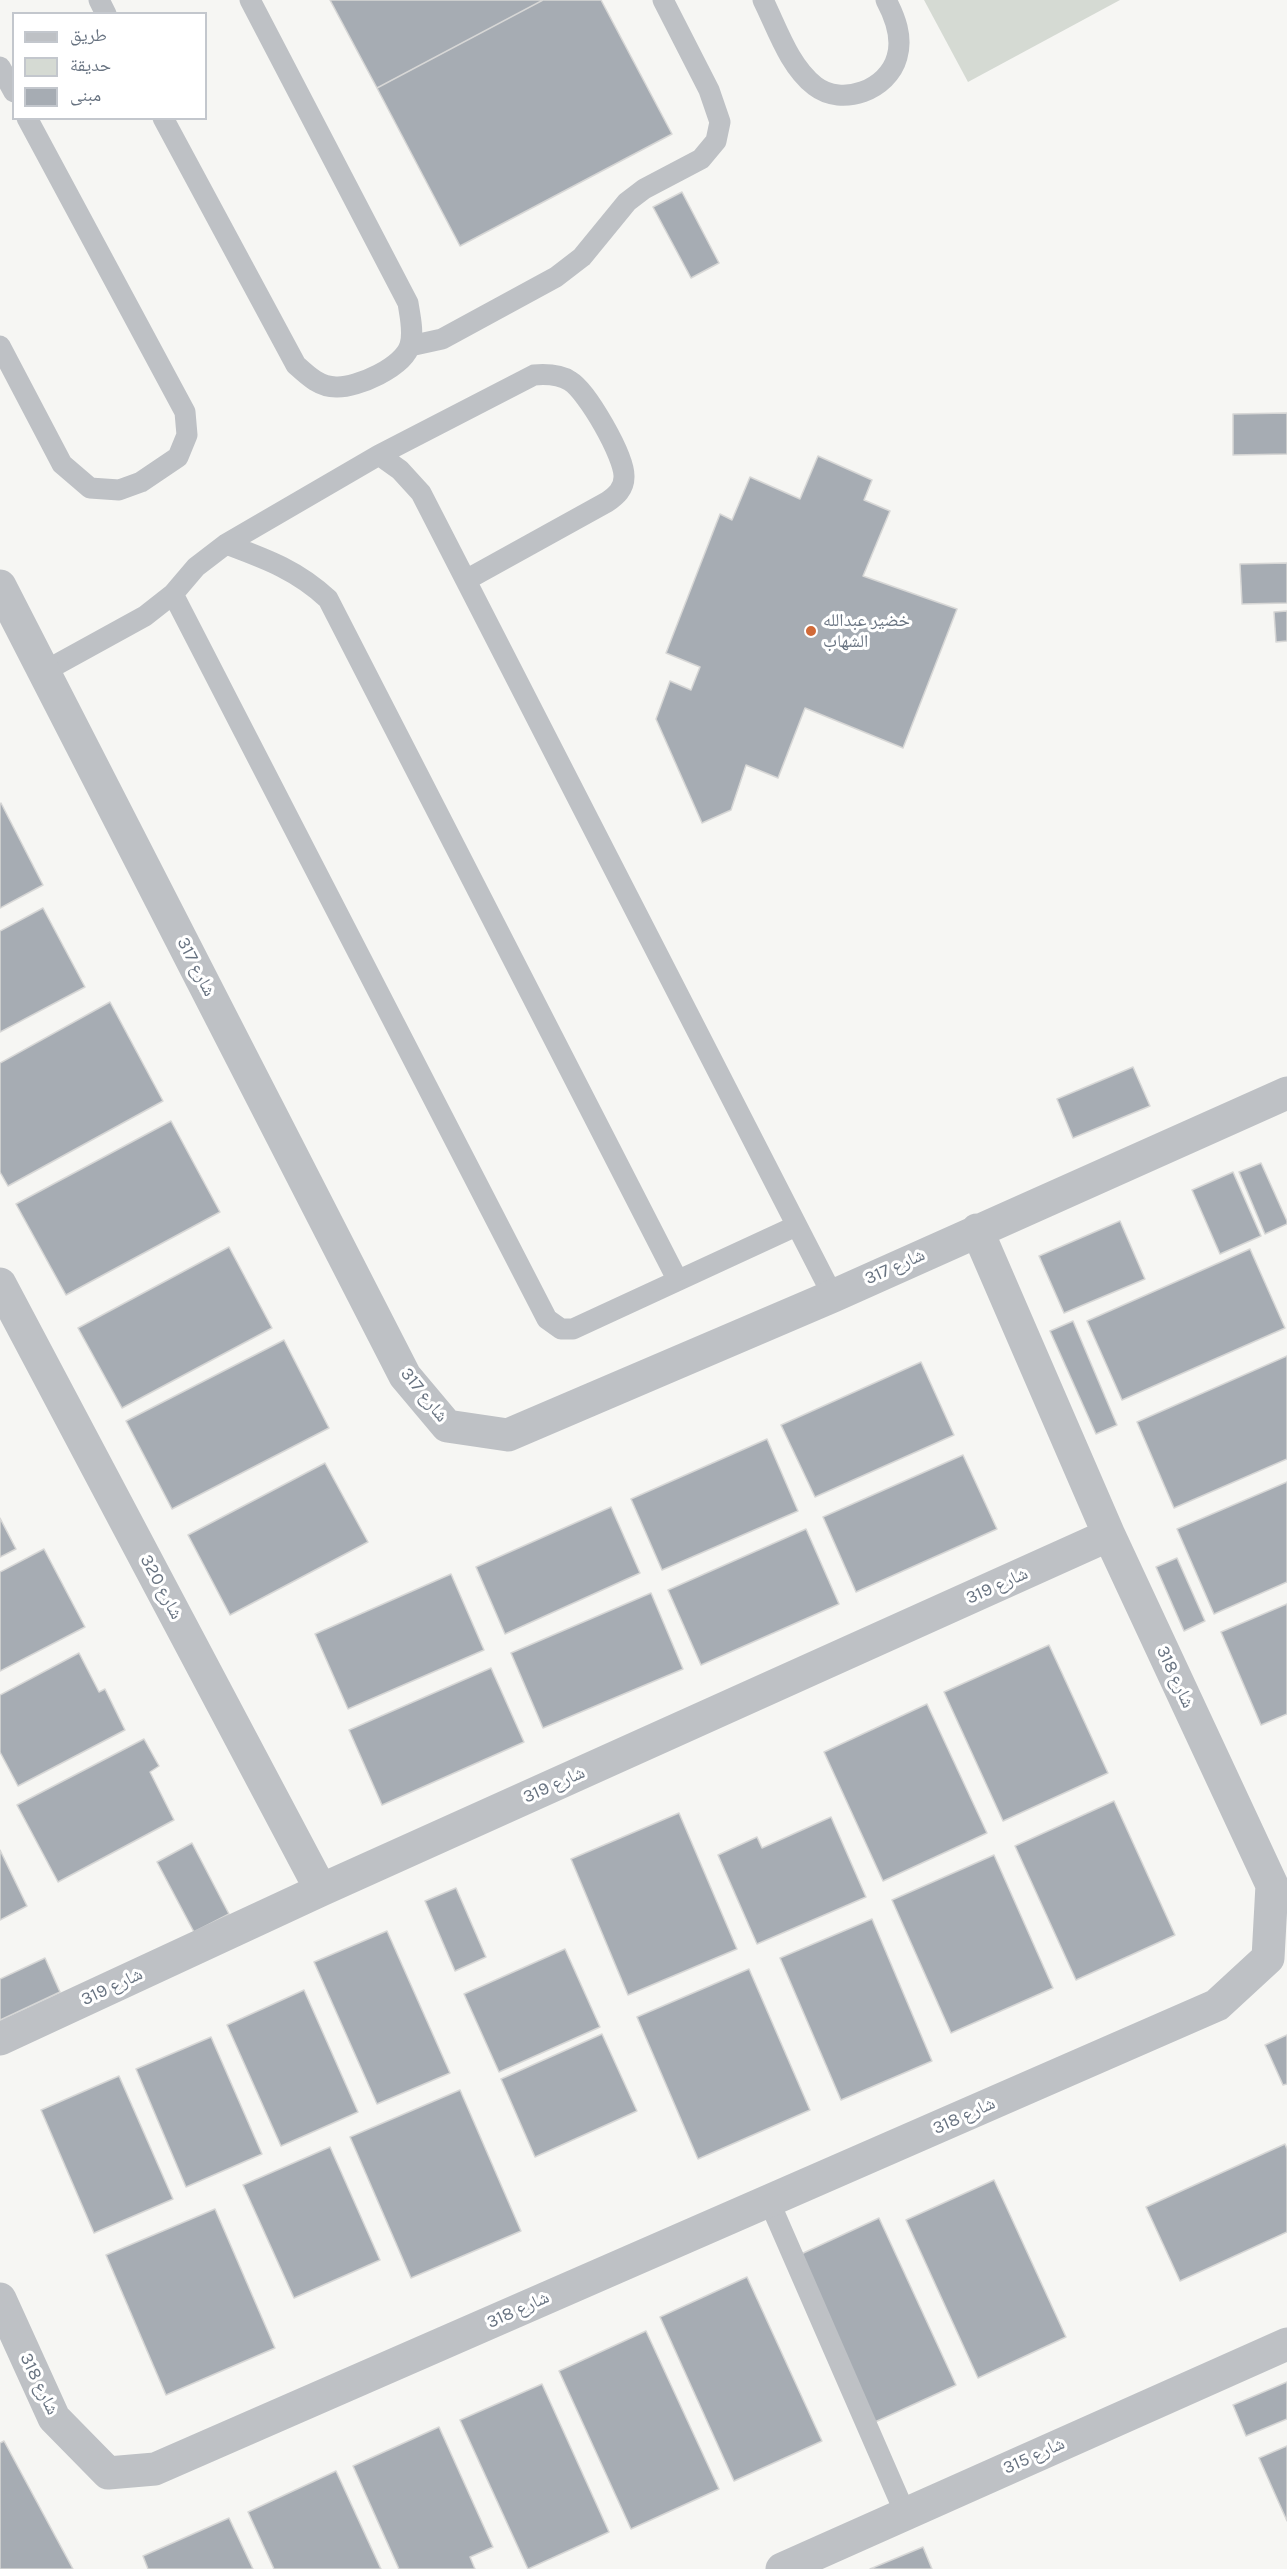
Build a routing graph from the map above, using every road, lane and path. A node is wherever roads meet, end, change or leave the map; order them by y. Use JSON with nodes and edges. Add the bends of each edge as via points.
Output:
{"nodes":[{"id":1,"x":250,"y":0,"type":"edge"},
{"id":2,"x":663,"y":0,"type":"edge"},
{"id":3,"x":763,"y":0,"type":"edge"},
{"id":4,"x":886,"y":0,"type":"edge"},
{"id":5,"x":0,"y":67,"type":"edge"},
{"id":6,"x":12,"y":88,"type":"edge"},
{"id":7,"x":28,"y":120,"type":"edge"},
{"id":8,"x":164,"y":120,"type":"edge"},
{"id":9,"x":0,"y":346,"type":"edge"},
{"id":10,"x":410,"y":346,"type":"junction"},
{"id":11,"x":379,"y":455,"type":"junction"},
{"id":12,"x":226,"y":544,"type":"junction"},
{"id":13,"x":466,"y":580,"type":"junction"},
{"id":14,"x":0,"y":586,"type":"edge"},
{"id":15,"x":173,"y":594,"type":"junction"},
{"id":16,"x":45,"y":671,"type":"junction"},
{"id":17,"x":1287,"y":1093,"type":"edge"},
{"id":18,"x":796,"y":1226,"type":"junction"},
{"id":19,"x":977,"y":1230,"type":"junction"},
{"id":20,"x":677,"y":1279,"type":"junction"},
{"id":21,"x":0,"y":1284,"type":"edge"},
{"id":22,"x":833,"y":1296,"type":"junction"},
{"id":23,"x":1109,"y":1535,"type":"junction"},
{"id":24,"x":321,"y":1890,"type":"junction"},
{"id":25,"x":0,"y":2039,"type":"edge"},
{"id":26,"x":769,"y":2201,"type":"junction"},
{"id":27,"x":0,"y":2299,"type":"edge"},
{"id":28,"x":1287,"y":2344,"type":"edge"},
{"id":29,"x":905,"y":2513,"type":"junction"},
{"id":30,"x":782,"y":2569,"type":"edge"}],
"edges":[{"from":1,"to":10,"type":"lane","via":[[408,303]]},
{"from":2,"to":10,"type":"lane","via":[[709,90],[720,122],[716,141],[700,159],[627,201],[582,257],[556,277],[442,339]]},
{"from":3,"to":4,"type":"lane","via":[[799,71],[817,88],[840,96],[864,93],[878,84],[897,58],[899,33]]},
{"from":5,"to":6,"type":"lane"},
{"from":7,"to":9,"type":"lane","via":[[185,412],[187,435],[178,457],[141,482],[119,490],[90,488],[62,464]]},
{"from":8,"to":10,"type":"lane","via":[[296,365],[314,381],[334,387],[358,384],[396,364]]},
{"from":11,"to":12,"type":"lane"},
{"from":11,"to":13,"type":"lane","via":[[421,493]]},
{"from":11,"to":13,"type":"lane","via":[[534,375],[552,374],[570,381],[584,394],[621,460],[624,478],[619,493]]},
{"from":12,"to":15,"type":"lane","via":[[196,567]]},
{"from":12,"to":20,"type":"lane","via":[[284,567],[328,599]]},
{"from":13,"to":18,"type":"lane"},
{"from":14,"to":16,"type":"street","name":"شارع 317"},
{"from":15,"to":16,"type":"lane","via":[[145,616]]},
{"from":15,"to":20,"type":"lane","via":[[547,1319],[561,1329],[573,1329]]},
{"from":16,"to":22,"type":"street","name":"شارع 317","via":[[405,1376],[447,1426],[508,1435]]},
{"from":17,"to":19,"type":"street","name":"شارع 317"},
{"from":18,"to":20,"type":"lane"},
{"from":18,"to":22,"type":"lane"},
{"from":19,"to":22,"type":"street","name":"شارع 317"},
{"from":19,"to":23,"type":"street","name":"شارع 318"},
{"from":21,"to":24,"type":"street","name":"شارع 320"},
{"from":23,"to":24,"type":"street","name":"شارع 319"},
{"from":23,"to":26,"type":"street","name":"شارع 318","via":[[1272,1885],[1268,1958],[1217,2005]]},
{"from":24,"to":25,"type":"street","name":"شارع 319"},
{"from":26,"to":27,"type":"street","name":"شارع 318","via":[[155,2469],[108,2473],[54,2418]]},
{"from":26,"to":29,"type":"lane"},
{"from":28,"to":29,"type":"street","name":"شارع 315"},
{"from":29,"to":30,"type":"street","name":"شارع 315"}]}
